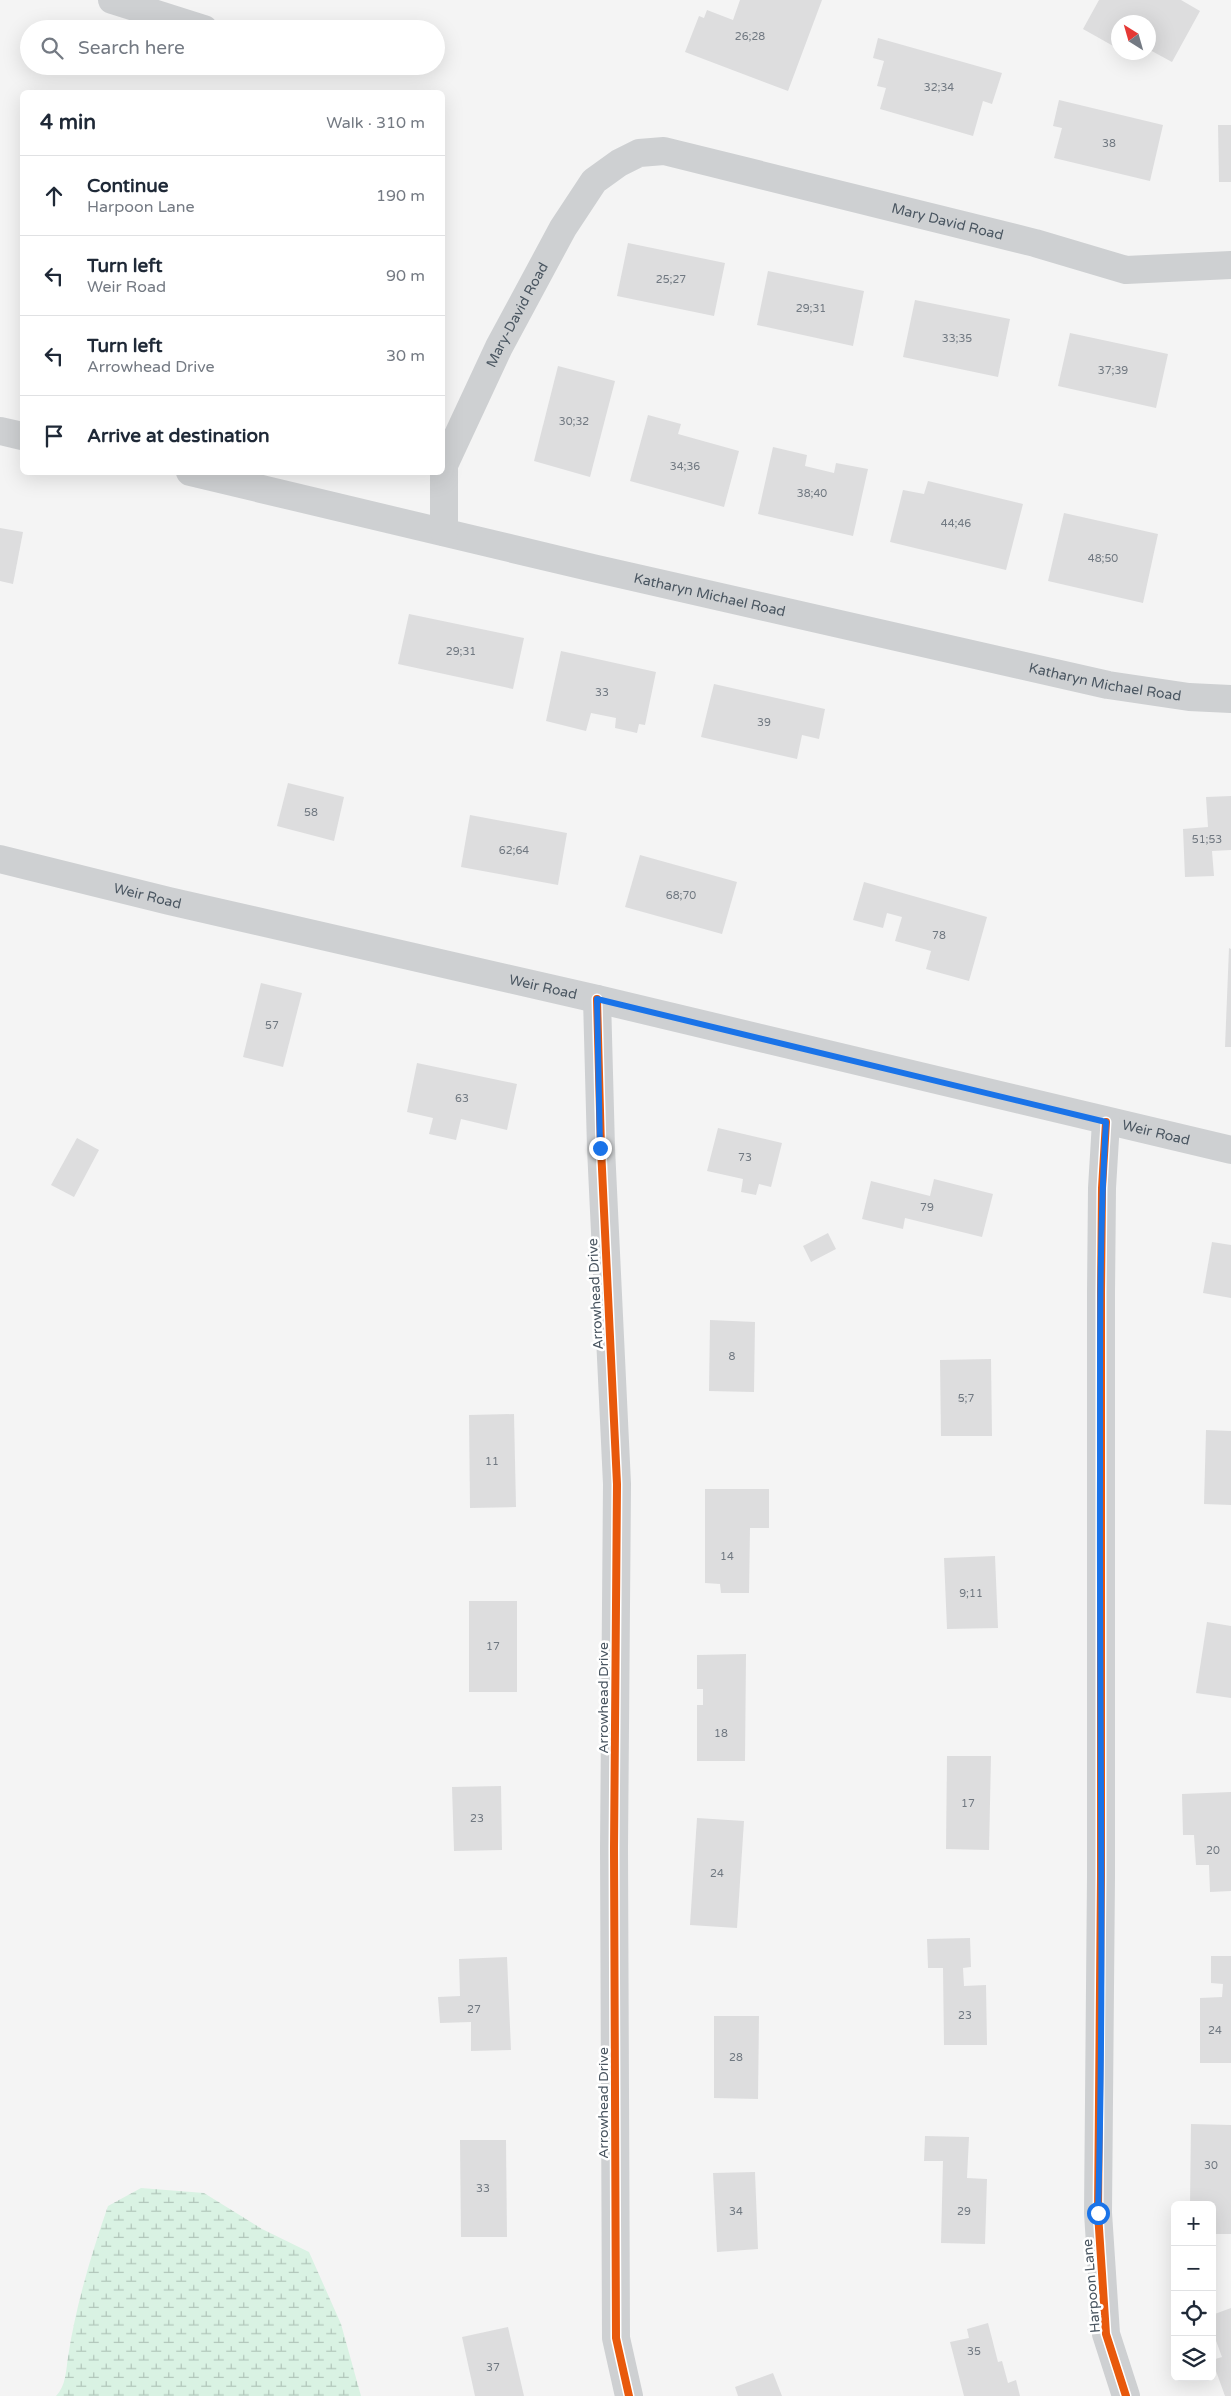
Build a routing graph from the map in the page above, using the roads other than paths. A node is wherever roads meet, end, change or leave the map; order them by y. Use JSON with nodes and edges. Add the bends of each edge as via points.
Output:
{"nodes":[{"id":1,"x":112,"y":0,"type":"edge"},
{"id":2,"x":175,"y":20,"type":"edge"},
{"id":3,"x":664,"y":151,"type":"joint"},
{"id":4,"x":1231,"y":265,"type":"edge"},
{"id":5,"x":0,"y":431,"type":"edge"},
{"id":6,"x":20,"y":436,"type":"edge"},
{"id":7,"x":445,"y":463,"type":"edge"},
{"id":8,"x":203,"y":475,"type":"edge"},
{"id":9,"x":444,"y":475,"type":"edge"},
{"id":10,"x":444,"y":532,"type":"junction"},
{"id":11,"x":1231,"y":699,"type":"edge"},
{"id":12,"x":0,"y":860,"type":"edge"},
{"id":13,"x":597,"y":999,"type":"junction"},
{"id":14,"x":1106,"y":1122,"type":"junction"},
{"id":15,"x":1231,"y":1150,"type":"edge"},
{"id":16,"x":629,"y":2396,"type":"edge"},
{"id":17,"x":1126,"y":2396,"type":"edge"}],
"edges":[{"from":1,"to":2,"type":"street"},
{"from":3,"to":4,"type":"street","name":"Mary David Road","via":[[1035,243],[1126,270]]},
{"from":3,"to":7,"type":"street","name":"Mary-David Road","via":[[639,153],[618,163],[594,181],[563,228],[498,347]]},
{"from":5,"to":6,"type":"street"},
{"from":8,"to":10,"type":"street","name":"Katharyn Michael Road"},
{"from":9,"to":10,"type":"street","name":"Mary-David Road"},
{"from":10,"to":11,"type":"street","name":"Katharyn Michael Road","via":[[1108,685],[1189,697]]},
{"from":12,"to":13,"type":"street","name":"Weir Road"},
{"from":13,"to":14,"type":"street","name":"Weir Road"},
{"from":13,"to":16,"type":"street","name":"Arrowhead Drive","via":[[600,1148],[617,1484],[614,1839],[616,2338]]},
{"from":14,"to":15,"type":"street","name":"Weir Road"},
{"from":14,"to":17,"type":"street","name":"Harpoon Lane","via":[[1100,1352],[1098,2213],[1106,2334]]}]}
